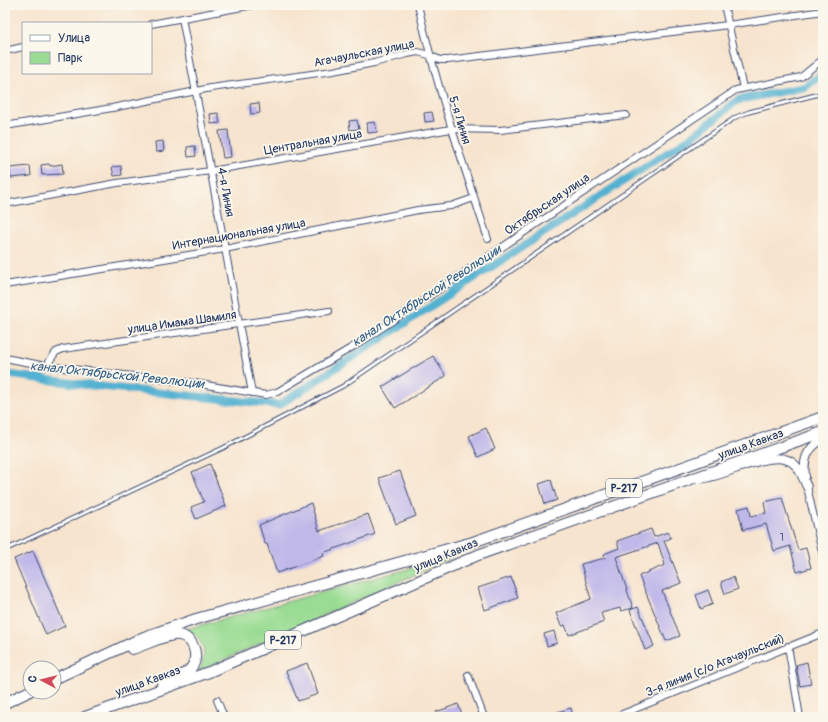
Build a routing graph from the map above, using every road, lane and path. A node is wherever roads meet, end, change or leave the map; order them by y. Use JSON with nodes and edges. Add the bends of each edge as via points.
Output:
{"nodes":[{"id":1,"x":253,"y":5,"type":"edge"},
{"id":2,"x":418,"y":5,"type":"edge"},
{"id":3,"x":724,"y":5,"type":"edge"},
{"id":4,"x":823,"y":11,"type":"edge"},
{"id":5,"x":182,"y":18,"type":"junction"},
{"id":6,"x":152,"y":24,"type":"edge"},
{"id":7,"x":728,"y":25,"type":"junction"},
{"id":8,"x":22,"y":47,"type":"edge"},
{"id":9,"x":5,"y":51,"type":"edge"},
{"id":10,"x":429,"y":55,"type":"junction"},
{"id":11,"x":823,"y":59,"type":"edge"},
{"id":12,"x":743,"y":88,"type":"junction"},
{"id":13,"x":196,"y":91,"type":"junction"},
{"id":14,"x":823,"y":91,"type":"edge"},
{"id":15,"x":626,"y":115,"type":"dead end"},
{"id":16,"x":5,"y":126,"type":"edge"},
{"id":17,"x":451,"y":129,"type":"junction"},
{"id":18,"x":211,"y":171,"type":"junction"},
{"id":19,"x":474,"y":198,"type":"junction"},
{"id":20,"x":5,"y":204,"type":"edge"},
{"id":21,"x":488,"y":239,"type":"dead end"},
{"id":22,"x":225,"y":249,"type":"junction"},
{"id":23,"x":5,"y":285,"type":"edge"},
{"id":24,"x":329,"y":311,"type":"dead end"},
{"id":25,"x":238,"y":325,"type":"junction"},
{"id":26,"x":5,"y":358,"type":"edge"},
{"id":27,"x":46,"y":366,"type":"junction"},
{"id":28,"x":252,"y":393,"type":"junction"},
{"id":29,"x":823,"y":417,"type":"edge"},
{"id":30,"x":823,"y":432,"type":"edge"},
{"id":31,"x":823,"y":439,"type":"edge"},
{"id":32,"x":692,"y":478,"type":"junction"},
{"id":33,"x":807,"y":488,"type":"junction"},
{"id":34,"x":5,"y":550,"type":"edge"},
{"id":35,"x":823,"y":556,"type":"edge"},
{"id":36,"x":823,"y":633,"type":"edge"},
{"id":37,"x":788,"y":646,"type":"junction"},
{"id":38,"x":81,"y":666,"type":"junction"},
{"id":39,"x":62,"y":675,"type":"edge"},
{"id":40,"x":468,"y":675,"type":"dead end"},
{"id":41,"x":22,"y":695,"type":"edge"},
{"id":42,"x":217,"y":700,"type":"dead end"},
{"id":43,"x":5,"y":703,"type":"edge"},
{"id":44,"x":89,"y":716,"type":"edge"},
{"id":45,"x":224,"y":717,"type":"edge"},
{"id":46,"x":484,"y":717,"type":"edge"},
{"id":47,"x":615,"y":717,"type":"edge"},
{"id":48,"x":800,"y":717,"type":"edge"}],
"edges":[{"from":1,"to":5,"type":"street"},
{"from":2,"to":10,"type":"street","name":"5-я Линия"},
{"from":3,"to":7,"type":"street"},
{"from":4,"to":7,"type":"street","name":"Агачаульская улица"},
{"from":5,"to":6,"type":"street"},
{"from":5,"to":13,"type":"street","name":"4-я Линия"},
{"from":7,"to":10,"type":"street","name":"Агачаульская улица","via":[[448,60],[440,60]]},
{"from":7,"to":12,"type":"street"},
{"from":8,"to":9,"type":"street"},
{"from":10,"to":13,"type":"street","name":"Агачаульская улица","via":[[418,52],[374,63]]},
{"from":10,"to":17,"type":"street","name":"5-я Линия"},
{"from":11,"to":12,"type":"street","name":"Октябрьская улица","via":[[801,78]]},
{"from":12,"to":28,"type":"street","name":"Октябрьская улица","via":[[729,94],[361,342],[276,392],[266,395]]},
{"from":13,"to":16,"type":"street","name":"Агачаульская улица"},
{"from":13,"to":18,"type":"street","name":"4-я Линия"},
{"from":14,"to":34,"type":"lane","via":[[736,117],[342,386],[223,448]]},
{"from":15,"to":17,"type":"street","name":"Центральная улица","via":[[500,130]]},
{"from":17,"to":18,"type":"street","name":"Центральная улица"},
{"from":17,"to":19,"type":"street","name":"5-я Линия"},
{"from":18,"to":20,"type":"street","name":"Центральная улица","via":[[117,183]]},
{"from":18,"to":22,"type":"street","name":"4-я Линия"},
{"from":19,"to":21,"type":"street","name":"5-я Линия"},
{"from":19,"to":22,"type":"street","name":"Интернациональная улица","via":[[451,206],[418,210]]},
{"from":22,"to":23,"type":"street","name":"Интернациональная улица"},
{"from":22,"to":25,"type":"street","name":"4-я Линия"},
{"from":24,"to":25,"type":"street","name":"улица Имама Шамиля"},
{"from":25,"to":27,"type":"street","name":"улица Имама Шамиля","via":[[63,349],[56,352]]},
{"from":25,"to":28,"type":"street","name":"4-я Линия"},
{"from":26,"to":27,"type":"street","name":"Октябрьская улица"},
{"from":27,"to":28,"type":"street","name":"Октябрьская улица","via":[[194,383]]},
{"from":29,"to":38,"type":"highway","name":"улица Кавказ","number":"Р-217","via":[[473,542],[144,637]]},
{"from":30,"to":32,"type":"highway","name":"улица Кавказ","number":"Р-217"},
{"from":31,"to":33,"type":"street","via":[[813,445],[806,456],[804,467]]},
{"from":32,"to":33,"type":"street","via":[[707,479],[767,459],[778,458],[793,462]]},
{"from":32,"to":44,"type":"highway","name":"улица Кавказ","number":"Р-217","via":[[478,555],[209,672]]},
{"from":33,"to":35,"type":"street"},
{"from":36,"to":37,"type":"street","name":"3-я линия (с/о Агачаульский)"},
{"from":37,"to":47,"type":"street","name":"3-я линия (с/о Агачаульский)"},
{"from":37,"to":48,"type":"street"},
{"from":38,"to":39,"type":"highway"},
{"from":38,"to":44,"type":"highway","via":[[174,635],[182,636],[195,648],[194,664],[187,672]]},
{"from":40,"to":46,"type":"street"},
{"from":41,"to":43,"type":"highway"},
{"from":42,"to":45,"type":"street"}]}
